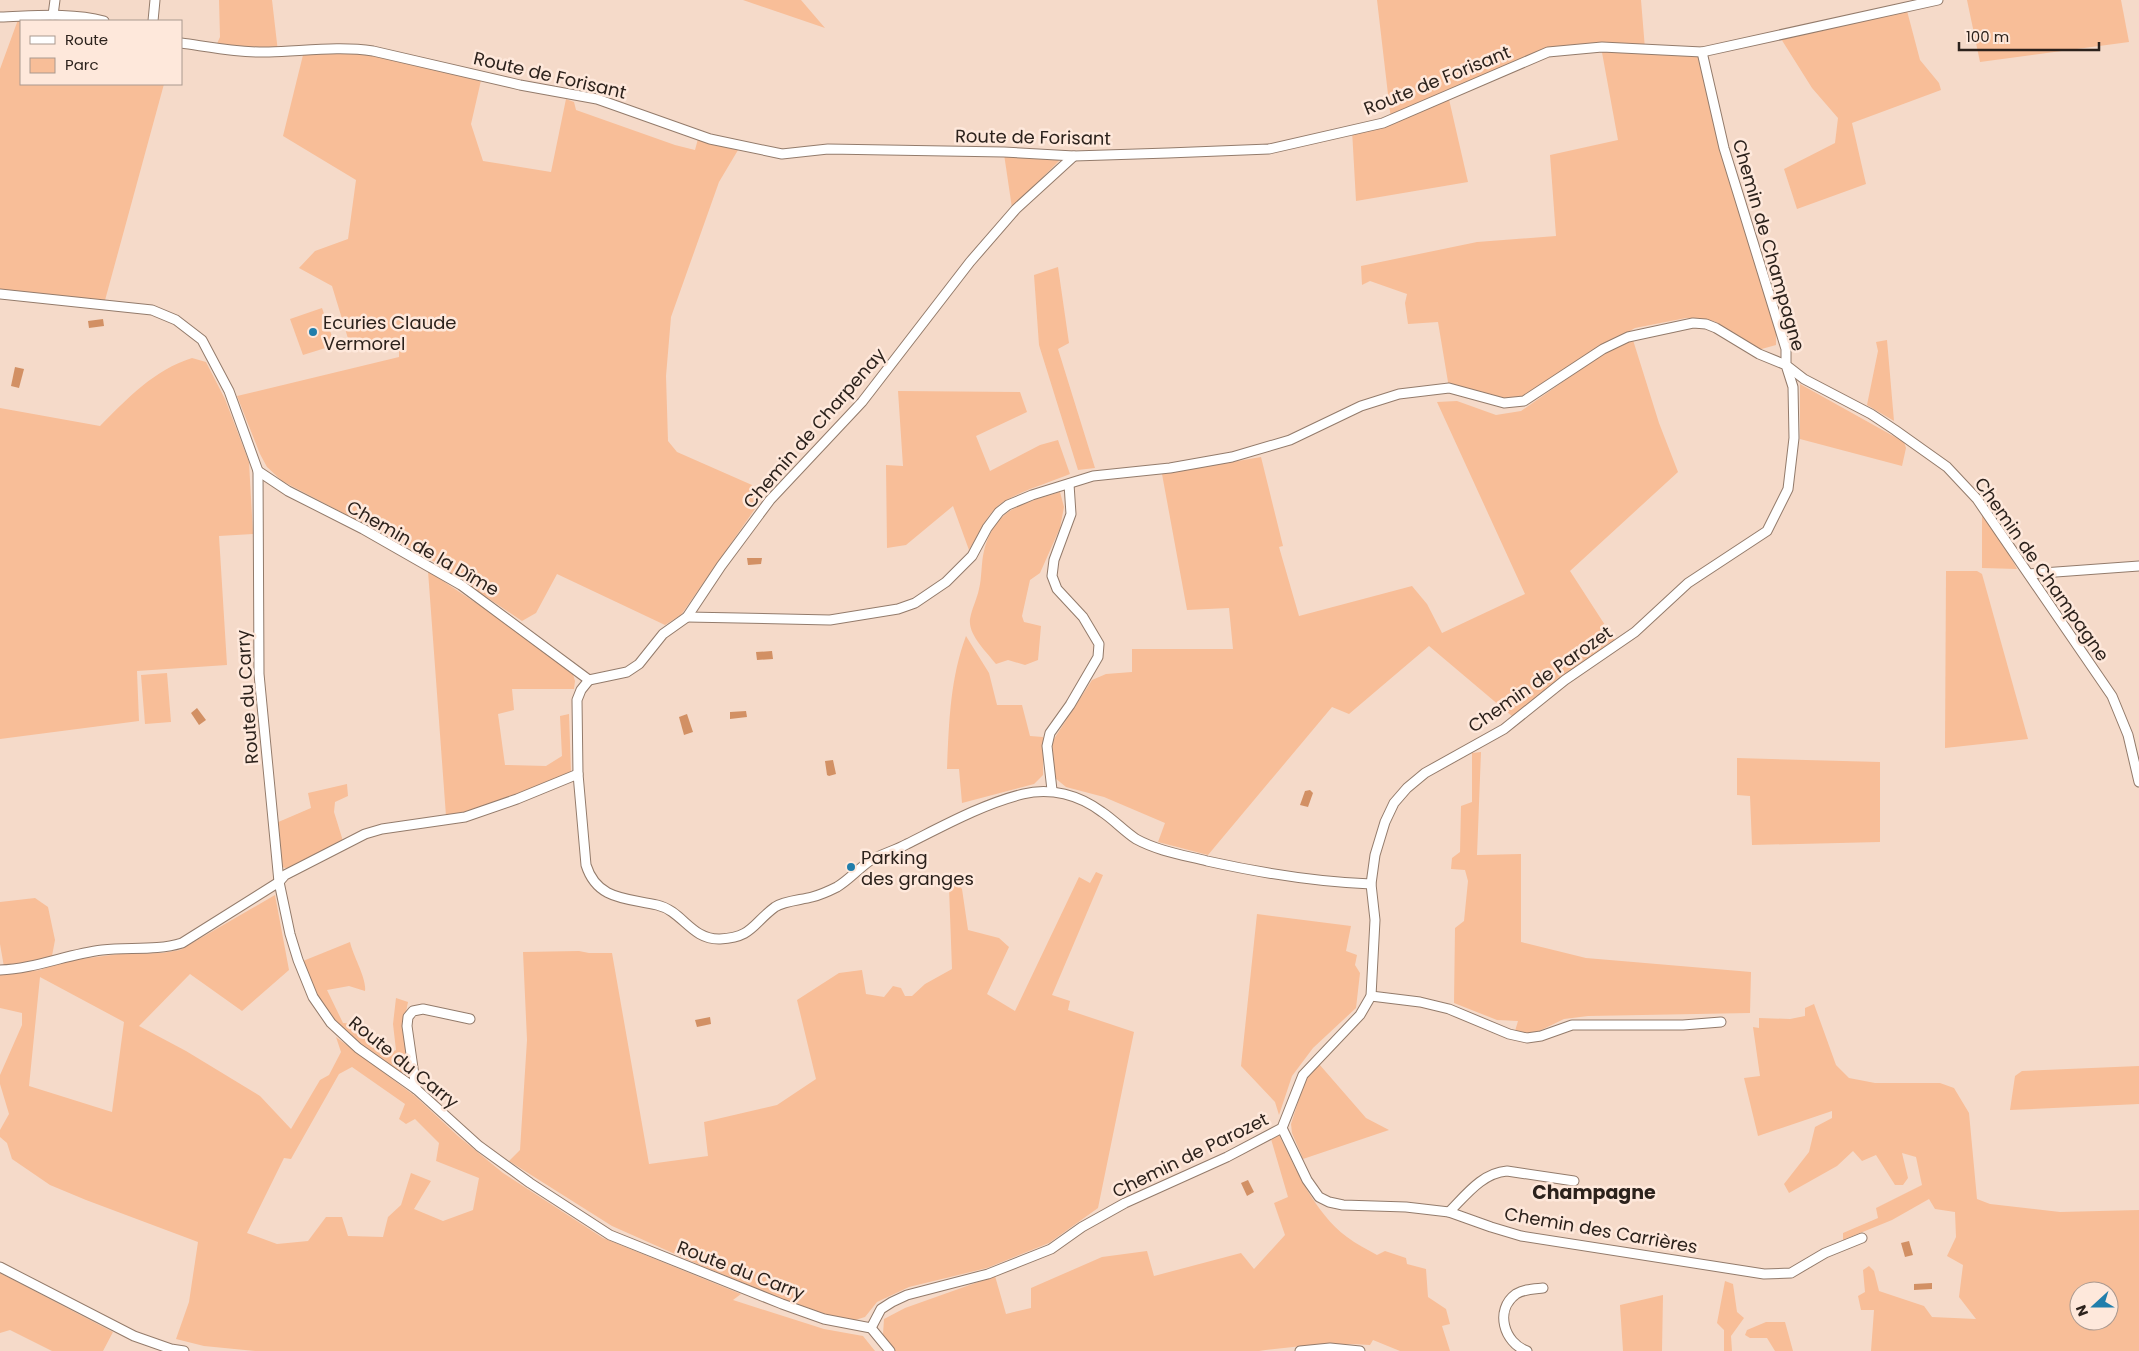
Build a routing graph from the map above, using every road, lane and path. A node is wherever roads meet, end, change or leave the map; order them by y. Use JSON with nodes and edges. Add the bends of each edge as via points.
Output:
{"nodes":[{"id":1,"x":55,"y":0,"type":"edge"},
{"id":2,"x":155,"y":0,"type":"edge"},
{"id":3,"x":1938,"y":0,"type":"edge"},
{"id":4,"x":53,"y":15,"type":"junction"},
{"id":5,"x":0,"y":17,"type":"edge"},
{"id":6,"x":100,"y":20,"type":"edge"},
{"id":7,"x":153,"y":20,"type":"edge"},
{"id":8,"x":182,"y":43,"type":"edge"},
{"id":9,"x":1702,"y":52,"type":"junction"},
{"id":10,"x":1074,"y":156,"type":"junction"},
{"id":11,"x":0,"y":294,"type":"edge"},
{"id":12,"x":1786,"y":365,"type":"junction"},
{"id":13,"x":258,"y":471,"type":"junction"},
{"id":14,"x":1069,"y":484,"type":"junction"},
{"id":15,"x":2139,"y":566,"type":"edge"},
{"id":16,"x":2029,"y":574,"type":"junction"},
{"id":17,"x":688,"y":617,"type":"junction"},
{"id":18,"x":589,"y":680,"type":"junction"},
{"id":19,"x":578,"y":774,"type":"junction"},
{"id":20,"x":2139,"y":782,"type":"edge"},
{"id":21,"x":1052,"y":790,"type":"junction"},
{"id":22,"x":278,"y":882,"type":"junction"},
{"id":23,"x":1372,"y":884,"type":"junction"},
{"id":24,"x":0,"y":970,"type":"edge"},
{"id":25,"x":1371,"y":996,"type":"junction"},
{"id":26,"x":470,"y":1019,"type":"dead end"},
{"id":27,"x":1721,"y":1022,"type":"dead end"},
{"id":28,"x":416,"y":1089,"type":"junction"},
{"id":29,"x":1282,"y":1128,"type":"junction"},
{"id":30,"x":1574,"y":1181,"type":"dead end"},
{"id":31,"x":1449,"y":1212,"type":"junction"},
{"id":32,"x":1862,"y":1238,"type":"dead end"},
{"id":33,"x":0,"y":1267,"type":"edge"},
{"id":34,"x":1543,"y":1288,"type":"dead end"},
{"id":35,"x":871,"y":1328,"type":"junction"},
{"id":36,"x":184,"y":1351,"type":"edge"},
{"id":37,"x":890,"y":1351,"type":"edge"},
{"id":38,"x":1300,"y":1351,"type":"edge"},
{"id":39,"x":1360,"y":1351,"type":"edge"},
{"id":40,"x":1527,"y":1351,"type":"edge"}],
"edges":[{"from":1,"to":4,"type":"street"},
{"from":2,"to":7,"type":"street"},
{"from":3,"to":9,"type":"street","name":"Route de Forisant"},
{"from":4,"to":5,"type":"street"},
{"from":4,"to":6,"type":"street"},
{"from":8,"to":10,"type":"street","name":"Route de Forisant","via":[[266,52],[358,49],[520,86],[597,99],[710,139],[782,154],[828,149]]},
{"from":9,"to":10,"type":"street","name":"Route de Forisant","via":[[1602,47],[1548,52],[1383,123],[1269,149]]},
{"from":9,"to":12,"type":"street","name":"Chemin de Champagne","via":[[1724,148],[1786,349]]},
{"from":10,"to":17,"type":"street","name":"Chemin de Charpenay","via":[[1016,209],[970,262],[862,402],[770,500]]},
{"from":11,"to":13,"type":"street","name":"Route du Carry","via":[[152,310],[176,320],[202,340],[229,391]]},
{"from":12,"to":14,"type":"street","via":[[1759,354],[1716,328],[1693,323],[1628,337],[1603,349],[1524,401],[1504,403],[1449,388],[1399,394],[1361,406],[1290,440],[1232,457],[1170,468],[1092,476]]},
{"from":12,"to":16,"type":"street","name":"Chemin de Champagne","via":[[1804,379],[1872,414],[1947,467],[1977,499]]},
{"from":12,"to":23,"type":"street","name":"Chemin de Parozet","via":[[1794,387],[1794,438],[1788,489],[1767,531],[1688,582],[1635,632],[1565,680],[1504,729],[1425,773],[1407,788],[1394,803],[1385,822],[1375,855]]},
{"from":13,"to":18,"type":"street","name":"Chemin de la Dîme","via":[[288,491],[363,528],[461,585]]},
{"from":13,"to":22,"type":"street","name":"Route du Carry","via":[[259,674]]},
{"from":14,"to":17,"type":"street","via":[[1008,504],[987,528],[972,556],[946,582],[915,603],[898,609],[830,620]]},
{"from":14,"to":21,"type":"street","via":[[1071,514],[1054,560],[1052,576],[1057,589],[1082,617],[1099,644],[1098,657],[1050,733],[1047,746]]},
{"from":15,"to":16,"type":"street"},
{"from":16,"to":20,"type":"street","name":"Chemin de Champagne","via":[[2112,696],[2128,735]]},
{"from":17,"to":18,"type":"street","name":"Chemin de Charpenay","via":[[664,634],[639,664],[627,672]]},
{"from":18,"to":19,"type":"street","via":[[577,700]]},
{"from":19,"to":21,"type":"street","via":[[586,865],[599,888],[616,897],[667,909],[703,938],[720,939],[744,935],[776,906],[815,897],[839,886],[872,860],[1003,799]]},
{"from":19,"to":22,"type":"street","via":[[465,817],[365,834],[285,875]]},
{"from":21,"to":23,"type":"street","via":[[1086,802],[1134,838],[1154,848],[1256,872],[1338,883]]},
{"from":22,"to":24,"type":"street","via":[[182,943],[166,948],[104,950],[70,955],[16,970]]},
{"from":22,"to":28,"type":"street","name":"Route du Carry","via":[[290,934],[313,997],[331,1023],[358,1048]]},
{"from":23,"to":25,"type":"street","name":"Chemin de Parozet","via":[[1375,920]]},
{"from":25,"to":27,"type":"street","via":[[1449,1009],[1509,1034],[1527,1038],[1572,1025]]},
{"from":25,"to":29,"type":"street","name":"Chemin de Parozet","via":[[1360,1015],[1303,1075]]},
{"from":26,"to":28,"type":"street","via":[[423,1009],[413,1011],[408,1017]]},
{"from":28,"to":35,"type":"street","name":"Route du Carry","via":[[479,1146],[610,1235],[824,1320]]},
{"from":29,"to":31,"type":"street","name":"Chemin des Carrières","via":[[1307,1180],[1319,1197],[1343,1205]]},
{"from":29,"to":35,"type":"street","name":"Chemin de Parozet","via":[[1228,1157],[1125,1203],[1051,1249],[988,1274],[907,1295],[892,1302],[881,1309]]},
{"from":30,"to":31,"type":"street","via":[[1499,1172],[1484,1178]]},
{"from":31,"to":32,"type":"street","name":"Chemin des Carrières","via":[[1521,1236],[1764,1274],[1791,1273],[1825,1253]]},
{"from":33,"to":36,"type":"street","via":[[134,1336]]},
{"from":34,"to":40,"type":"street","via":[[1515,1295],[1506,1306],[1504,1326],[1508,1336]]},
{"from":35,"to":37,"type":"street"},
{"from":38,"to":39,"type":"street","via":[[1330,1348]]}]}
